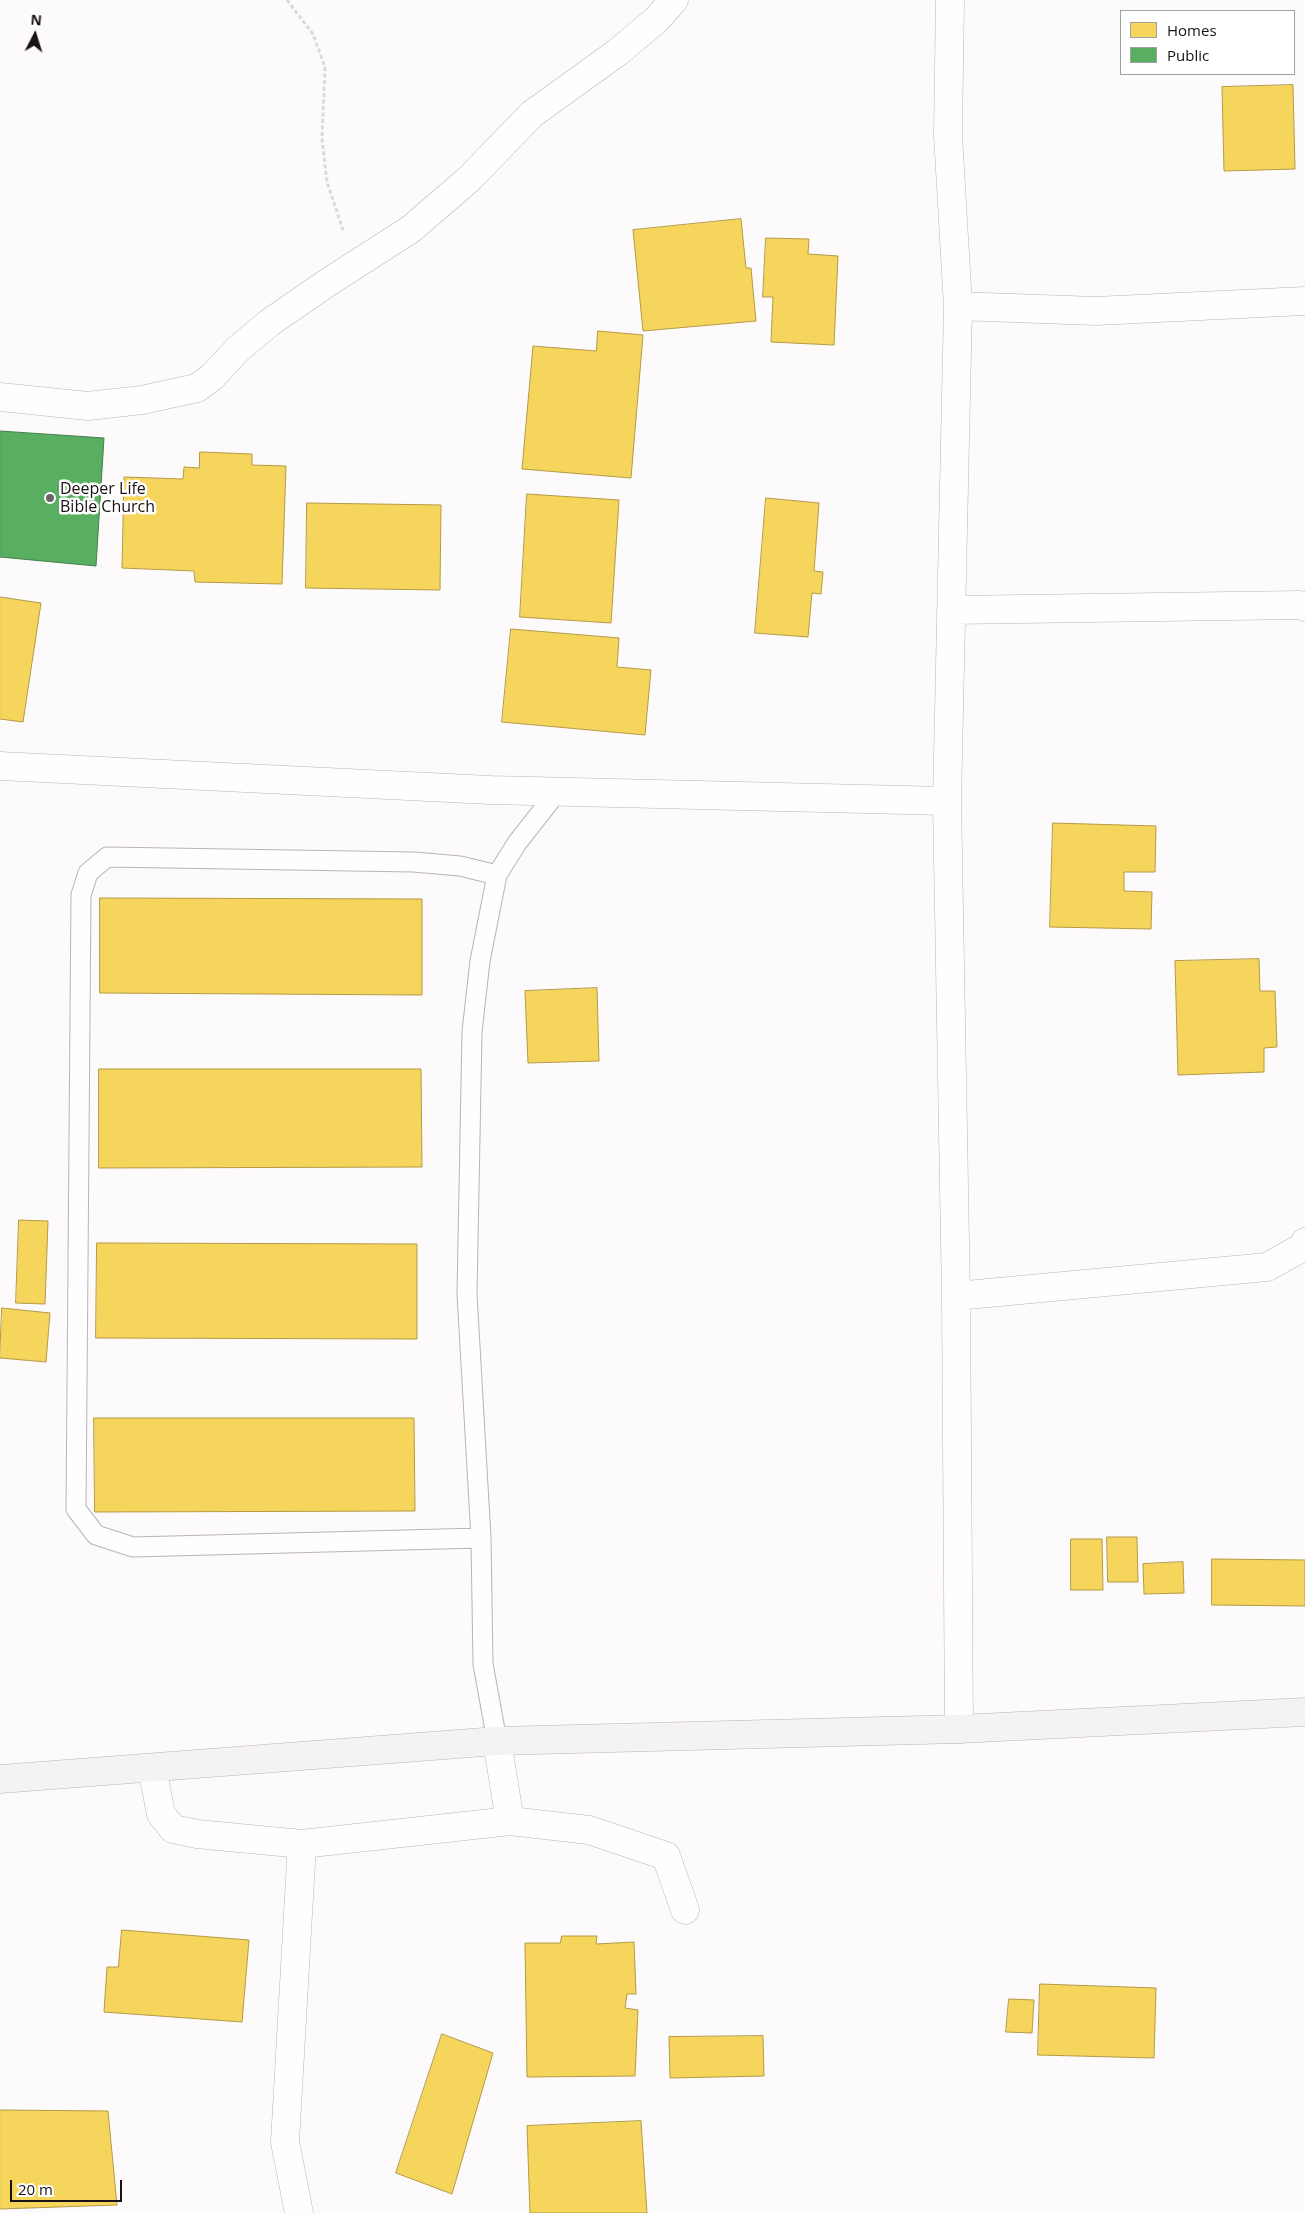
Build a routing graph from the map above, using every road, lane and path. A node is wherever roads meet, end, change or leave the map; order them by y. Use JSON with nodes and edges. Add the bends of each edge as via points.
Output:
{"nodes":[{"id":1,"x":287,"y":0,"type":"edge"},
{"id":2,"x":674,"y":0,"type":"edge"},
{"id":3,"x":950,"y":0,"type":"edge"},
{"id":4,"x":350,"y":269,"type":"junction"},
{"id":5,"x":1305,"y":301,"type":"edge"},
{"id":6,"x":958,"y":306,"type":"junction"},
{"id":7,"x":0,"y":397,"type":"edge"},
{"id":8,"x":1305,"y":607,"type":"edge"},
{"id":9,"x":951,"y":610,"type":"junction"},
{"id":10,"x":0,"y":766,"type":"edge"},
{"id":11,"x":557,"y":792,"type":"junction"},
{"id":12,"x":947,"y":800,"type":"junction"},
{"id":13,"x":497,"y":875,"type":"junction"},
{"id":14,"x":1305,"y":1242,"type":"edge"},
{"id":15,"x":956,"y":1296,"type":"junction"},
{"id":16,"x":481,"y":1538,"type":"junction"},
{"id":17,"x":1305,"y":1712,"type":"edge"},
{"id":18,"x":959,"y":1729,"type":"junction"},
{"id":19,"x":497,"y":1742,"type":"junction"},
{"id":20,"x":152,"y":1768,"type":"junction"},
{"id":21,"x":0,"y":1779,"type":"edge"},
{"id":22,"x":510,"y":1821,"type":"junction"},
{"id":23,"x":302,"y":1844,"type":"junction"},
{"id":24,"x":685,"y":1910,"type":"dead end"},
{"id":25,"x":299,"y":2213,"type":"edge"}],
"edges":[{"from":1,"to":4,"type":"path","via":[[313,34],[325,67],[322,139],[327,182],[345,240]]},
{"from":2,"to":4,"type":"street","via":[[618,52],[532,114],[469,179],[412,229]]},
{"from":3,"to":6,"type":"street","via":[[948,135]]},
{"from":4,"to":7,"type":"street","via":[[268,323],[197,388],[142,400],[88,406]]},
{"from":5,"to":6,"type":"street","via":[[1096,311]]},
{"from":6,"to":9,"type":"street"},
{"from":8,"to":9,"type":"street"},
{"from":9,"to":12,"type":"street"},
{"from":10,"to":11,"type":"street"},
{"from":11,"to":12,"type":"street"},
{"from":11,"to":13,"type":"lane","via":[[517,842]]},
{"from":12,"to":15,"type":"street"},
{"from":13,"to":16,"type":"lane","via":[[480,961],[472,1032],[468,1169],[467,1294]]},
{"from":13,"to":16,"type":"lane","via":[[460,866],[414,862],[107,857],[88,873],[81,895],[76,1509],[96,1535],[133,1547]]},
{"from":14,"to":15,"type":"street","via":[[1303,1247],[1267,1267]]},
{"from":15,"to":18,"type":"street"},
{"from":16,"to":19,"type":"lane","via":[[483,1664]]},
{"from":17,"to":18,"type":"street"},
{"from":18,"to":19,"type":"street"},
{"from":19,"to":20,"type":"street"},
{"from":19,"to":22,"type":"street"},
{"from":20,"to":21,"type":"street"},
{"from":20,"to":23,"type":"street","via":[[161,1814],[173,1829]]},
{"from":22,"to":23,"type":"street"},
{"from":22,"to":24,"type":"street","via":[[589,1830],[666,1856]]},
{"from":23,"to":25,"type":"street","via":[[286,2142]]}]}
